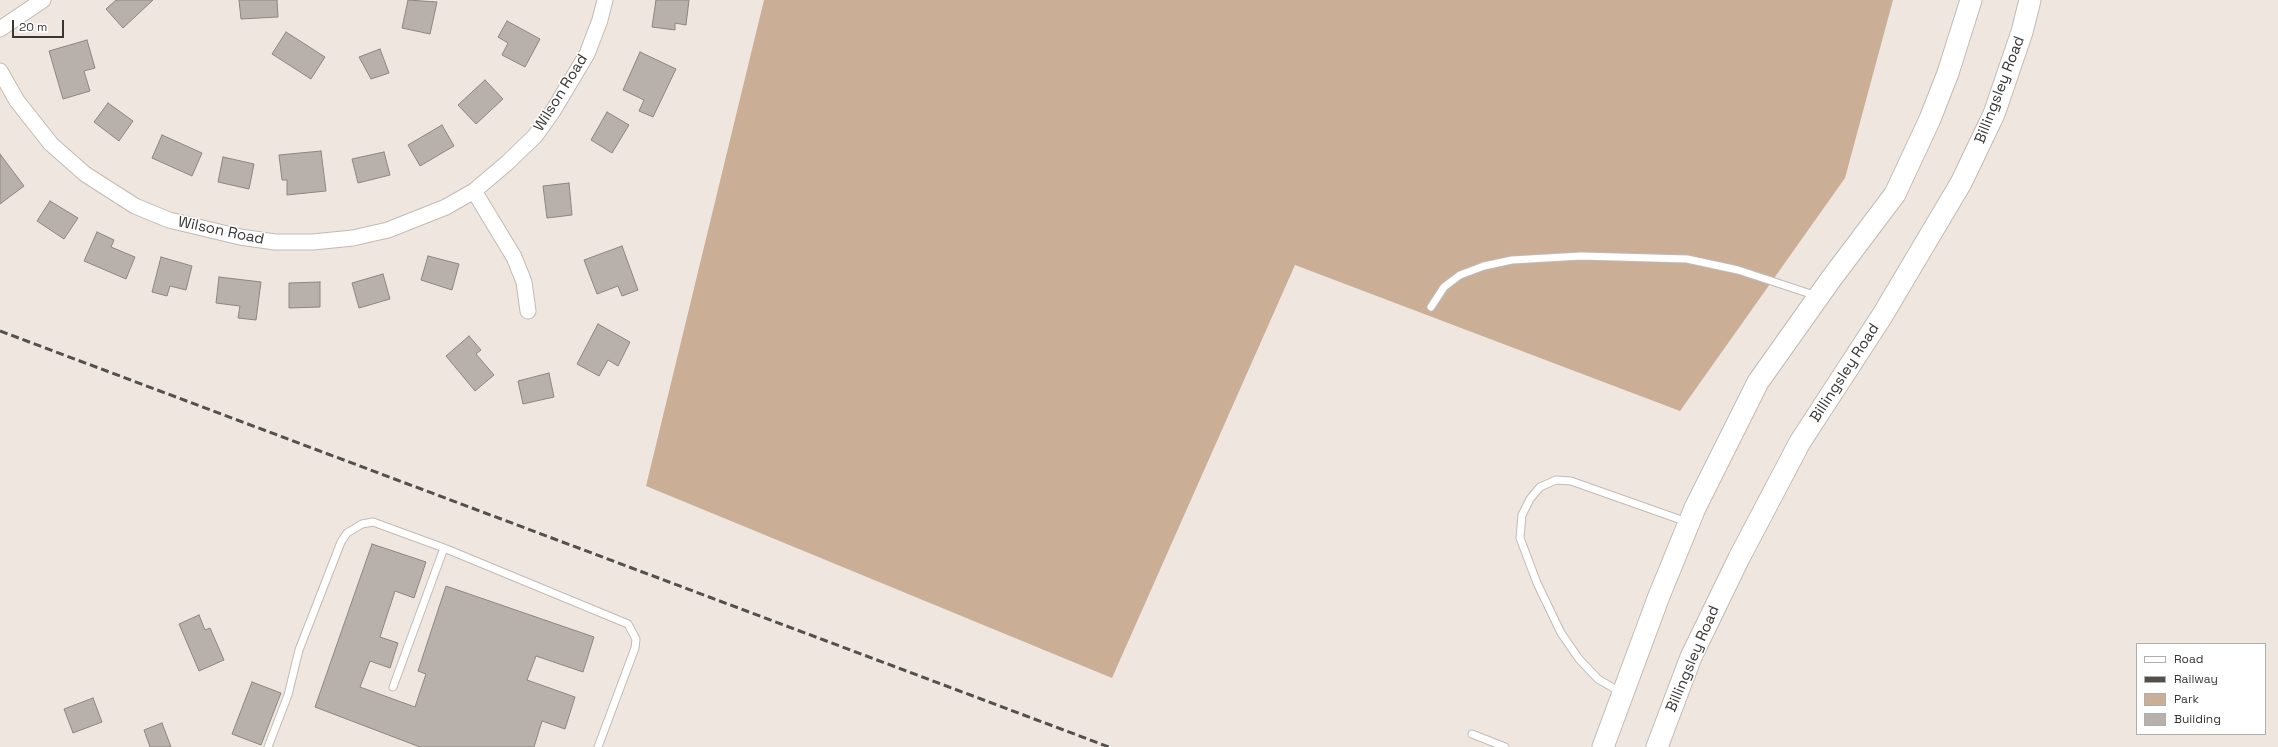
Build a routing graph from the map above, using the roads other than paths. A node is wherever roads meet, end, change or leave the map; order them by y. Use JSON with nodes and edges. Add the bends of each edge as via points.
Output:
{"nodes":[{"id":1,"x":43,"y":0,"type":"edge"},
{"id":2,"x":605,"y":0,"type":"edge"},
{"id":3,"x":1971,"y":0,"type":"edge"},
{"id":4,"x":2030,"y":0,"type":"edge"},
{"id":5,"x":0,"y":29,"type":"edge"},
{"id":6,"x":0,"y":71,"type":"edge"},
{"id":7,"x":474,"y":191,"type":"junction"},
{"id":8,"x":1819,"y":296,"type":"junction"},
{"id":9,"x":1431,"y":307,"type":"dead end"},
{"id":10,"x":528,"y":311,"type":"dead end"},
{"id":11,"x":1689,"y":523,"type":"junction"},
{"id":12,"x":444,"y":548,"type":"junction"},
{"id":13,"x":393,"y":687,"type":"dead end"},
{"id":14,"x":1623,"y":694,"type":"junction"},
{"id":15,"x":1472,"y":734,"type":"dead end"},
{"id":16,"x":268,"y":747,"type":"edge"},
{"id":17,"x":598,"y":747,"type":"edge"},
{"id":18,"x":1505,"y":747,"type":"edge"},
{"id":19,"x":1603,"y":747,"type":"edge"},
{"id":20,"x":1657,"y":747,"type":"edge"}],
"edges":[{"from":1,"to":5,"type":"street"},
{"from":2,"to":7,"type":"street","name":"Wilson Road","via":[[587,54],[553,111],[535,136]]},
{"from":3,"to":8,"type":"main road","via":[[1940,92],[1895,194]]},
{"from":4,"to":20,"type":"main road","name":"Billingsley Road","via":[[2022,32],[1994,114],[1961,183],[1882,316],[1800,442],[1691,657]]},
{"from":6,"to":7,"type":"street","name":"Wilson Road","via":[[17,102],[35,125],[56,149],[84,174],[135,206],[169,220],[204,230],[275,242],[353,238],[388,230],[428,215]]},
{"from":7,"to":10,"type":"street","via":[[514,257],[524,282]]},
{"from":8,"to":9,"type":"lane","via":[[1738,270],[1686,259],[1581,256],[1512,260],[1484,266],[1460,275],[1444,287]]},
{"from":8,"to":11,"type":"main road","via":[[1758,382]]},
{"from":11,"to":14,"type":"main road"},
{"from":11,"to":14,"type":"lane","via":[[1571,480],[1556,480],[1540,487],[1522,515],[1520,538],[1537,583],[1561,633],[1579,659],[1598,679]]},
{"from":12,"to":13,"type":"lane"},
{"from":12,"to":16,"type":"lane","via":[[373,522],[362,524],[347,533],[341,542],[300,650],[288,695]]},
{"from":12,"to":17,"type":"lane","via":[[628,624],[636,639],[636,648]]},
{"from":14,"to":19,"type":"main road"},
{"from":15,"to":18,"type":"lane"}]}
